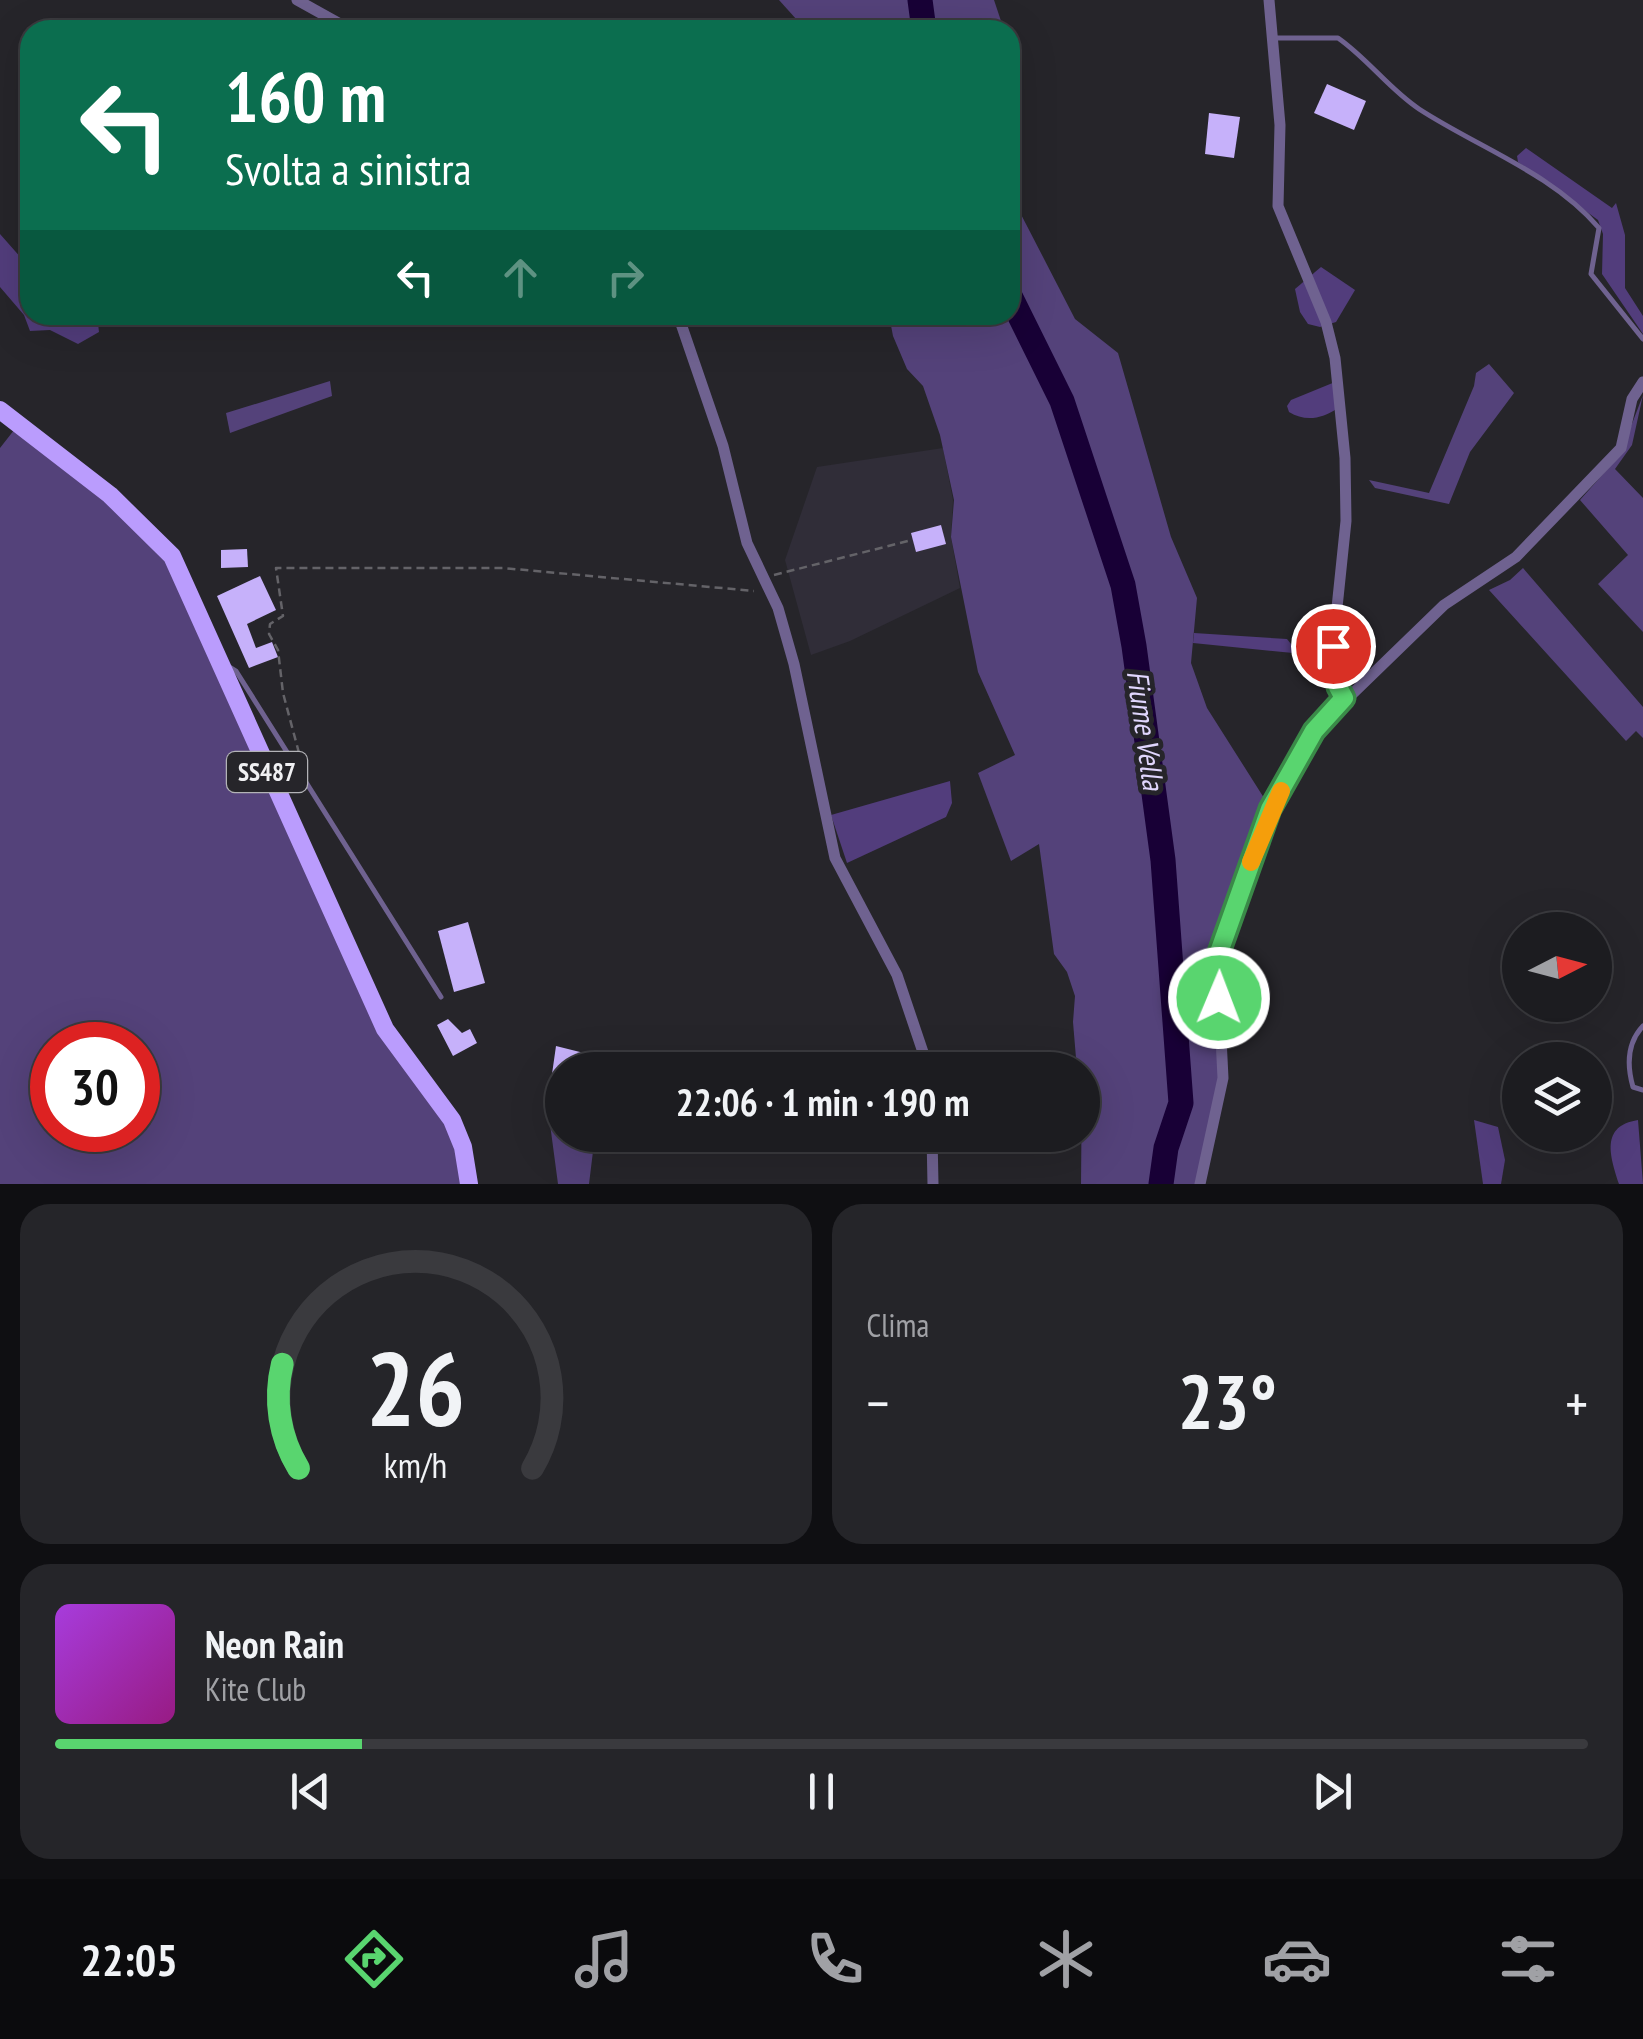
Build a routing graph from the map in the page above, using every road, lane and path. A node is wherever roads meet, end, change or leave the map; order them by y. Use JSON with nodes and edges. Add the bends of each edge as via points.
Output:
{"nodes":[{"id":1,"x":297,"y":0,"type":"edge"},
{"id":2,"x":1269,"y":0,"type":"edge"},
{"id":3,"x":333,"y":20,"type":"edge"},
{"id":4,"x":1271,"y":38,"type":"junction"},
{"id":5,"x":682,"y":325,"type":"edge"},
{"id":6,"x":1643,"y":338,"type":"edge"},
{"id":7,"x":1643,"y":382,"type":"edge"},
{"id":8,"x":0,"y":410,"type":"edge"},
{"id":9,"x":908,"y":541,"type":"dead end"},
{"id":10,"x":763,"y":577,"type":"junction"},
{"id":11,"x":771,"y":592,"type":"junction"},
{"id":12,"x":217,"y":659,"type":"junction"},
{"id":13,"x":1344,"y":698,"type":"junction"},
{"id":14,"x":302,"y":774,"type":"junction"},
{"id":15,"x":441,"y":997,"type":"dead end"},
{"id":16,"x":1643,"y":1026,"type":"edge"},
{"id":17,"x":923,"y":1052,"type":"edge"},
{"id":18,"x":1643,"y":1090,"type":"edge"},
{"id":19,"x":933,"y":1152,"type":"edge"},
{"id":20,"x":468,"y":1184,"type":"edge"},
{"id":21,"x":934,"y":1184,"type":"edge"},
{"id":22,"x":1200,"y":1184,"type":"edge"}],
"edges":[{"from":1,"to":3,"type":"street"},
{"from":2,"to":4,"type":"street"},
{"from":4,"to":6,"type":"lane","via":[[1338,38],[1420,109],[1585,211],[1600,228],[1591,274]]},
{"from":4,"to":13,"type":"street","via":[[1280,125],[1278,206],[1335,358],[1346,521],[1333,646]]},
{"from":5,"to":10,"type":"street"},
{"from":7,"to":13,"type":"street","via":[[1621,448],[1610,460],[1516,557],[1444,604]]},
{"from":8,"to":12,"type":"main road","number":"SS487","via":[[110,495],[172,556]]},
{"from":9,"to":10,"type":"path"},
{"from":10,"to":11,"type":"street"},
{"from":11,"to":14,"type":"path","via":[[503,568],[276,568],[283,616],[270,624],[269,634],[278,650]]},
{"from":11,"to":17,"type":"street","via":[[794,664],[834,858],[897,975]]},
{"from":12,"to":14,"type":"lane","via":[[236,671]]},
{"from":12,"to":20,"type":"main road","number":"SS487","via":[[385,1029],[452,1120]]},
{"from":13,"to":22,"type":"street","via":[[1314,731],[1270,809],[1217,958],[1224,1078]]},
{"from":14,"to":15,"type":"lane"},
{"from":16,"to":18,"type":"lane","via":[[1631,1046],[1628,1071],[1633,1087]]},
{"from":19,"to":21,"type":"street"}]}
